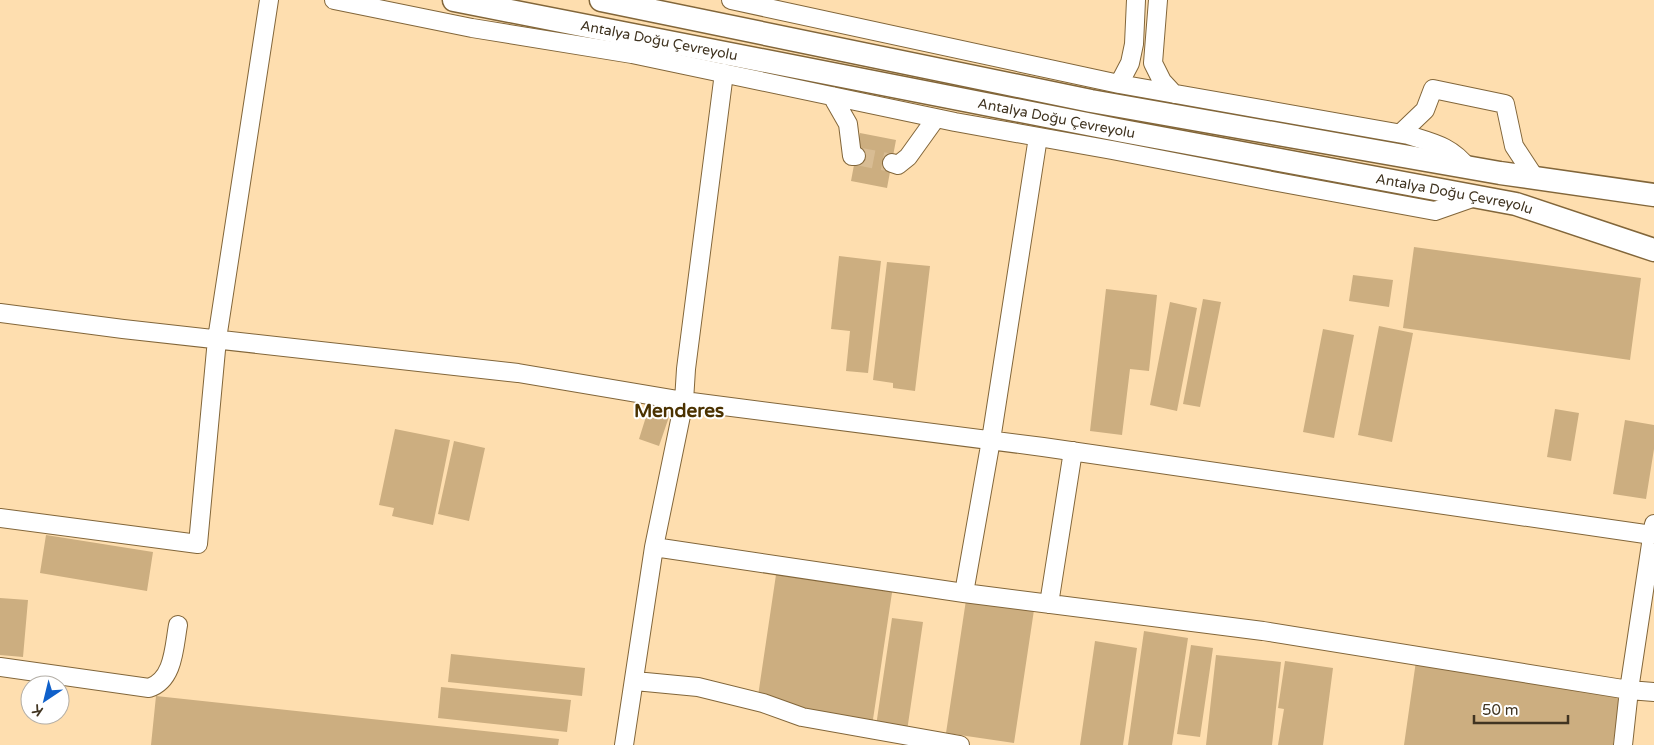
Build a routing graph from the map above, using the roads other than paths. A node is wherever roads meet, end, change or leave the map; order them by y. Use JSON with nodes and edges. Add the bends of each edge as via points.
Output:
{"nodes":[{"id":1,"x":269,"y":0,"type":"edge"},
{"id":2,"x":334,"y":0,"type":"edge"},
{"id":3,"x":454,"y":0,"type":"edge"},
{"id":4,"x":601,"y":0,"type":"edge"},
{"id":5,"x":1136,"y":0,"type":"edge"},
{"id":6,"x":1158,"y":0,"type":"edge"},
{"id":7,"x":739,"y":1,"type":"edge"},
{"id":8,"x":724,"y":73,"type":"junction"},
{"id":9,"x":1119,"y":84,"type":"junction"},
{"id":10,"x":1174,"y":94,"type":"junction"},
{"id":11,"x":832,"y":96,"type":"junction"},
{"id":12,"x":936,"y":118,"type":"junction"},
{"id":13,"x":1401,"y":133,"type":"junction"},
{"id":14,"x":1038,"y":136,"type":"junction"},
{"id":15,"x":856,"y":156,"type":"dead end"},
{"id":16,"x":892,"y":163,"type":"tunnel mouth"},
{"id":17,"x":1468,"y":168,"type":"junction"},
{"id":18,"x":1535,"y":178,"type":"junction"},
{"id":19,"x":1654,"y":195,"type":"edge"},
{"id":20,"x":1475,"y":197,"type":"junction"},
{"id":21,"x":1654,"y":250,"type":"edge"},
{"id":22,"x":0,"y":313,"type":"edge"},
{"id":23,"x":217,"y":339,"type":"junction"},
{"id":24,"x":684,"y":401,"type":"junction"},
{"id":25,"x":991,"y":440,"type":"junction"},
{"id":26,"x":1074,"y":451,"type":"junction"},
{"id":27,"x":0,"y":518,"type":"edge"},
{"id":28,"x":1653,"y":529,"type":"edge"},
{"id":29,"x":654,"y":547,"type":"junction"},
{"id":30,"x":964,"y":593,"type":"junction"},
{"id":31,"x":1049,"y":604,"type":"junction"},
{"id":32,"x":178,"y":625,"type":"dead end"},
{"id":33,"x":0,"y":667,"type":"edge"},
{"id":34,"x":635,"y":681,"type":"junction"},
{"id":35,"x":1629,"y":690,"type":"junction"},
{"id":36,"x":1654,"y":692,"type":"edge"},
{"id":37,"x":624,"y":745,"type":"edge"},
{"id":38,"x":960,"y":745,"type":"edge"},
{"id":39,"x":1623,"y":745,"type":"edge"}],
"edges":[{"from":1,"to":23,"type":"street"},
{"from":2,"to":8,"type":"street"},
{"from":3,"to":20,"type":"main road","name":"Antalya Doğu Çevreyolu"},
{"from":4,"to":17,"type":"main road","name":"Antalya Doğu Çevreyolu","via":[[1092,101]]},
{"from":5,"to":9,"type":"street","via":[[1134,44],[1130,63]]},
{"from":6,"to":10,"type":"street","via":[[1153,63],[1162,81]]},
{"from":7,"to":9,"type":"street"},
{"from":8,"to":11,"type":"street"},
{"from":8,"to":24,"type":"street"},
{"from":9,"to":10,"type":"street"},
{"from":10,"to":13,"type":"street"},
{"from":11,"to":12,"type":"street"},
{"from":11,"to":15,"type":"street","via":[[848,124],[852,156]]},
{"from":12,"to":14,"type":"street"},
{"from":12,"to":16,"type":"street","via":[[908,157],[898,164]]},
{"from":13,"to":17,"type":"street","via":[[1444,146],[1459,156]]},
{"from":13,"to":18,"type":"street","via":[[1425,110],[1433,89],[1505,104],[1514,146]]},
{"from":14,"to":20,"type":"street","via":[[1435,212]]},
{"from":14,"to":25,"type":"street"},
{"from":17,"to":18,"type":"main road","name":"Antalya Doğu Çevreyolu"},
{"from":18,"to":19,"type":"main road","name":"Antalya Doğu Çevreyolu"},
{"from":20,"to":21,"type":"main road","name":"Antalya Doğu Çevreyolu","via":[[1516,204]]},
{"from":22,"to":23,"type":"street"},
{"from":23,"to":24,"type":"street","via":[[518,373]]},
{"from":23,"to":27,"type":"street","via":[[198,544]]},
{"from":24,"to":25,"type":"street"},
{"from":24,"to":29,"type":"street"},
{"from":25,"to":26,"type":"street"},
{"from":25,"to":30,"type":"street"},
{"from":26,"to":28,"type":"street"},
{"from":26,"to":31,"type":"street"},
{"from":28,"to":35,"type":"street"},
{"from":29,"to":30,"type":"street"},
{"from":29,"to":34,"type":"street"},
{"from":30,"to":31,"type":"street"},
{"from":31,"to":35,"type":"street","via":[[1263,631]]},
{"from":32,"to":33,"type":"street","via":[[170,666],[159,683],[149,688]]},
{"from":34,"to":37,"type":"street"},
{"from":34,"to":38,"type":"street","via":[[698,687],[802,717]]},
{"from":35,"to":36,"type":"street"},
{"from":35,"to":39,"type":"street"}]}
